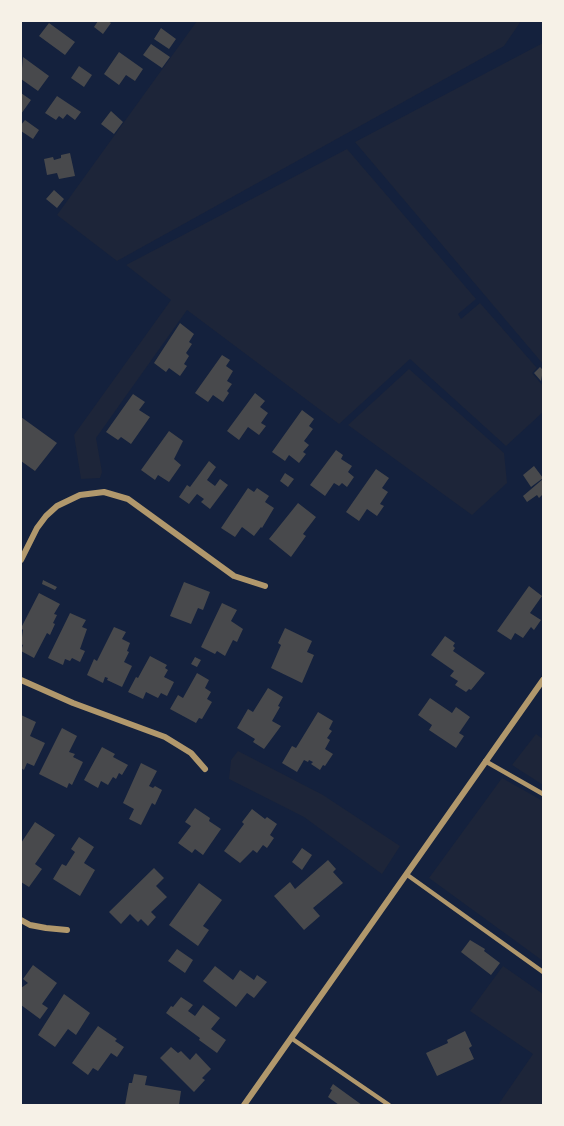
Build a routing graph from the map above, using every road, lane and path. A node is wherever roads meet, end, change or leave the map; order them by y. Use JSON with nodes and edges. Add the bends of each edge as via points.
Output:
{"nodes":[{"id":1,"x":21,"y":560,"type":"edge"},
{"id":2,"x":265,"y":586,"type":"dead end"},
{"id":3,"x":21,"y":680,"type":"edge"},
{"id":4,"x":543,"y":680,"type":"edge"},
{"id":5,"x":485,"y":762,"type":"junction"},
{"id":6,"x":205,"y":769,"type":"dead end"},
{"id":7,"x":543,"y":794,"type":"edge"},
{"id":8,"x":406,"y":874,"type":"junction"},
{"id":9,"x":21,"y":920,"type":"edge"},
{"id":10,"x":67,"y":930,"type":"dead end"},
{"id":11,"x":543,"y":972,"type":"edge"},
{"id":12,"x":291,"y":1038,"type":"junction"},
{"id":13,"x":244,"y":1105,"type":"edge"},
{"id":14,"x":389,"y":1105,"type":"edge"}],
"edges":[{"from":1,"to":2,"type":"street","via":[[36,528],[57,506],[80,495],[104,492],[128,499],[234,576]]},
{"from":3,"to":6,"type":"street","via":[[165,737],[191,753]]},
{"from":4,"to":5,"type":"street"},
{"from":5,"to":7,"type":"lane"},
{"from":5,"to":8,"type":"street"},
{"from":8,"to":11,"type":"lane"},
{"from":8,"to":12,"type":"street"},
{"from":9,"to":10,"type":"street"},
{"from":12,"to":13,"type":"street"},
{"from":12,"to":14,"type":"lane"}]}
